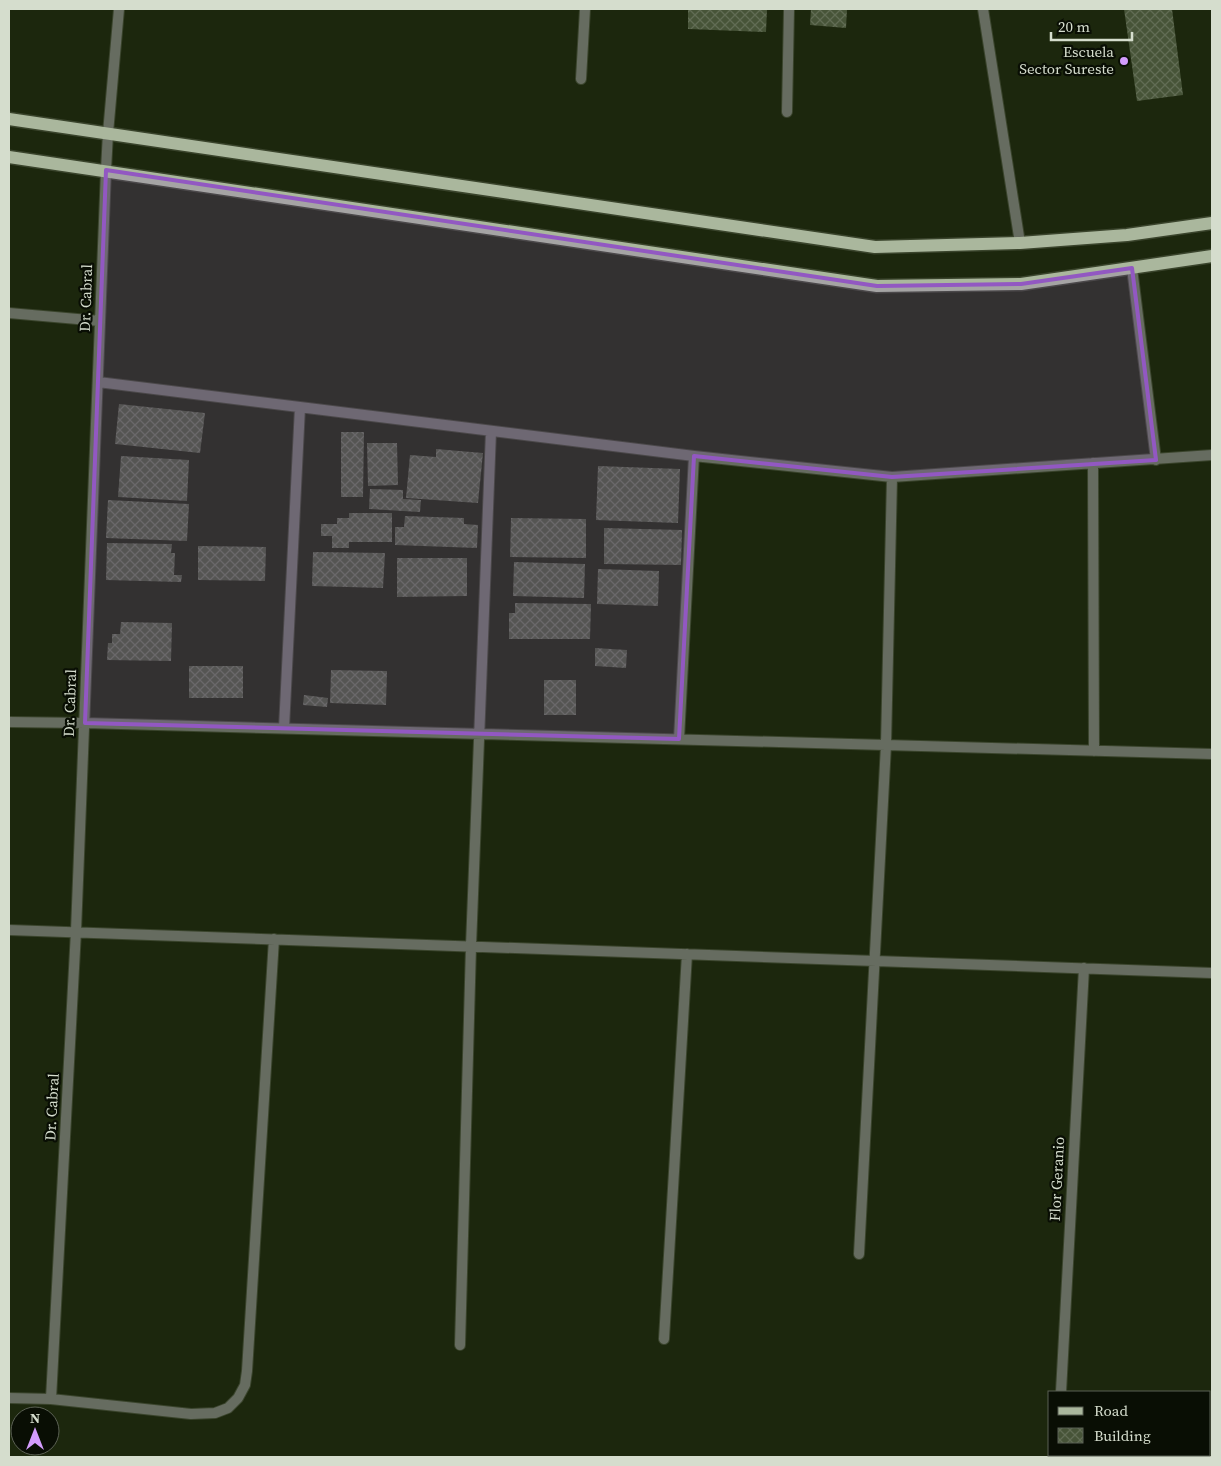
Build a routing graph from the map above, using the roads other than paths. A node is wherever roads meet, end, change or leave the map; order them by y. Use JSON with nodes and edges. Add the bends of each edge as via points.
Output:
{"nodes":[{"id":1,"x":119,"y":9,"type":"edge"},
{"id":2,"x":585,"y":9,"type":"edge"},
{"id":3,"x":789,"y":9,"type":"edge"},
{"id":4,"x":983,"y":9,"type":"edge"},
{"id":5,"x":581,"y":79,"type":"dead end"},
{"id":6,"x":787,"y":112,"type":"dead end"},
{"id":7,"x":9,"y":119,"type":"edge"},
{"id":8,"x":108,"y":133,"type":"junction"},
{"id":9,"x":9,"y":156,"type":"edge"},
{"id":10,"x":106,"y":170,"type":"junction"},
{"id":11,"x":1212,"y":223,"type":"edge"},
{"id":12,"x":1020,"y":243,"type":"junction"},
{"id":13,"x":1212,"y":256,"type":"edge"},
{"id":14,"x":1132,"y":268,"type":"junction"},
{"id":15,"x":9,"y":313,"type":"edge"},
{"id":16,"x":100,"y":321,"type":"junction"},
{"id":17,"x":98,"y":382,"type":"junction"},
{"id":18,"x":300,"y":407,"type":"junction"},
{"id":19,"x":491,"y":431,"type":"junction"},
{"id":20,"x":1212,"y":455,"type":"edge"},
{"id":21,"x":694,"y":456,"type":"junction"},
{"id":22,"x":1156,"y":460,"type":"junction"},
{"id":23,"x":1094,"y":463,"type":"junction"},
{"id":24,"x":892,"y":477,"type":"junction"},
{"id":25,"x":9,"y":722,"type":"edge"},
{"id":26,"x":85,"y":723,"type":"junction"},
{"id":27,"x":284,"y":728,"type":"junction"},
{"id":28,"x":480,"y":734,"type":"junction"},
{"id":29,"x":679,"y":739,"type":"junction"},
{"id":30,"x":886,"y":745,"type":"junction"},
{"id":31,"x":1094,"y":751,"type":"junction"},
{"id":32,"x":1212,"y":754,"type":"edge"},
{"id":33,"x":9,"y":930,"type":"edge"},
{"id":34,"x":76,"y":931,"type":"junction"},
{"id":35,"x":274,"y":939,"type":"junction"},
{"id":36,"x":471,"y":946,"type":"junction"},
{"id":37,"x":687,"y":954,"type":"junction"},
{"id":38,"x":875,"y":960,"type":"junction"},
{"id":39,"x":1084,"y":968,"type":"junction"},
{"id":40,"x":1212,"y":973,"type":"edge"},
{"id":41,"x":859,"y":1254,"type":"dead end"},
{"id":42,"x":664,"y":1339,"type":"dead end"},
{"id":43,"x":460,"y":1344,"type":"dead end"},
{"id":44,"x":1061,"y":1391,"type":"edge"},
{"id":45,"x":9,"y":1398,"type":"edge"},
{"id":46,"x":51,"y":1398,"type":"junction"}],
"edges":[{"from":1,"to":8,"type":"street","name":"Dr. Cabral"},
{"from":2,"to":5,"type":"street"},
{"from":3,"to":6,"type":"street"},
{"from":4,"to":12,"type":"street"},
{"from":7,"to":8,"type":"main road"},
{"from":8,"to":10,"type":"street","name":"Dr. Cabral"},
{"from":8,"to":12,"type":"main road","via":[[875,247]]},
{"from":9,"to":10,"type":"main road"},
{"from":10,"to":14,"type":"main road","via":[[877,286],[1021,284]]},
{"from":10,"to":16,"type":"street","name":"Dr. Cabral"},
{"from":11,"to":12,"type":"main road","via":[[1127,235]]},
{"from":13,"to":14,"type":"main road"},
{"from":14,"to":22,"type":"street"},
{"from":15,"to":16,"type":"street"},
{"from":16,"to":17,"type":"street","name":"Dr. Cabral"},
{"from":17,"to":18,"type":"street"},
{"from":17,"to":26,"type":"street","name":"Dr. Cabral"},
{"from":18,"to":19,"type":"street"},
{"from":18,"to":27,"type":"street"},
{"from":19,"to":21,"type":"street"},
{"from":19,"to":28,"type":"street"},
{"from":20,"to":22,"type":"street"},
{"from":21,"to":24,"type":"street"},
{"from":21,"to":29,"type":"street"},
{"from":22,"to":23,"type":"street"},
{"from":23,"to":24,"type":"street"},
{"from":23,"to":31,"type":"street"},
{"from":24,"to":30,"type":"street"},
{"from":25,"to":26,"type":"street"},
{"from":26,"to":27,"type":"street"},
{"from":26,"to":34,"type":"street","name":"Dr. Cabral"},
{"from":27,"to":28,"type":"street"},
{"from":28,"to":29,"type":"street"},
{"from":28,"to":36,"type":"street"},
{"from":29,"to":30,"type":"street"},
{"from":30,"to":31,"type":"street"},
{"from":30,"to":38,"type":"street"},
{"from":31,"to":32,"type":"street"},
{"from":33,"to":34,"type":"street"},
{"from":34,"to":35,"type":"street"},
{"from":34,"to":46,"type":"street","name":"Dr. Cabral"},
{"from":35,"to":36,"type":"street"},
{"from":35,"to":46,"type":"street","via":[[245,1385],[228,1408],[215,1413],[191,1414]]},
{"from":36,"to":37,"type":"street"},
{"from":36,"to":43,"type":"street"},
{"from":37,"to":38,"type":"street"},
{"from":37,"to":42,"type":"street"},
{"from":38,"to":39,"type":"street"},
{"from":38,"to":41,"type":"street"},
{"from":39,"to":40,"type":"street"},
{"from":39,"to":44,"type":"street","name":"Flor Geranio"},
{"from":45,"to":46,"type":"street"}]}
